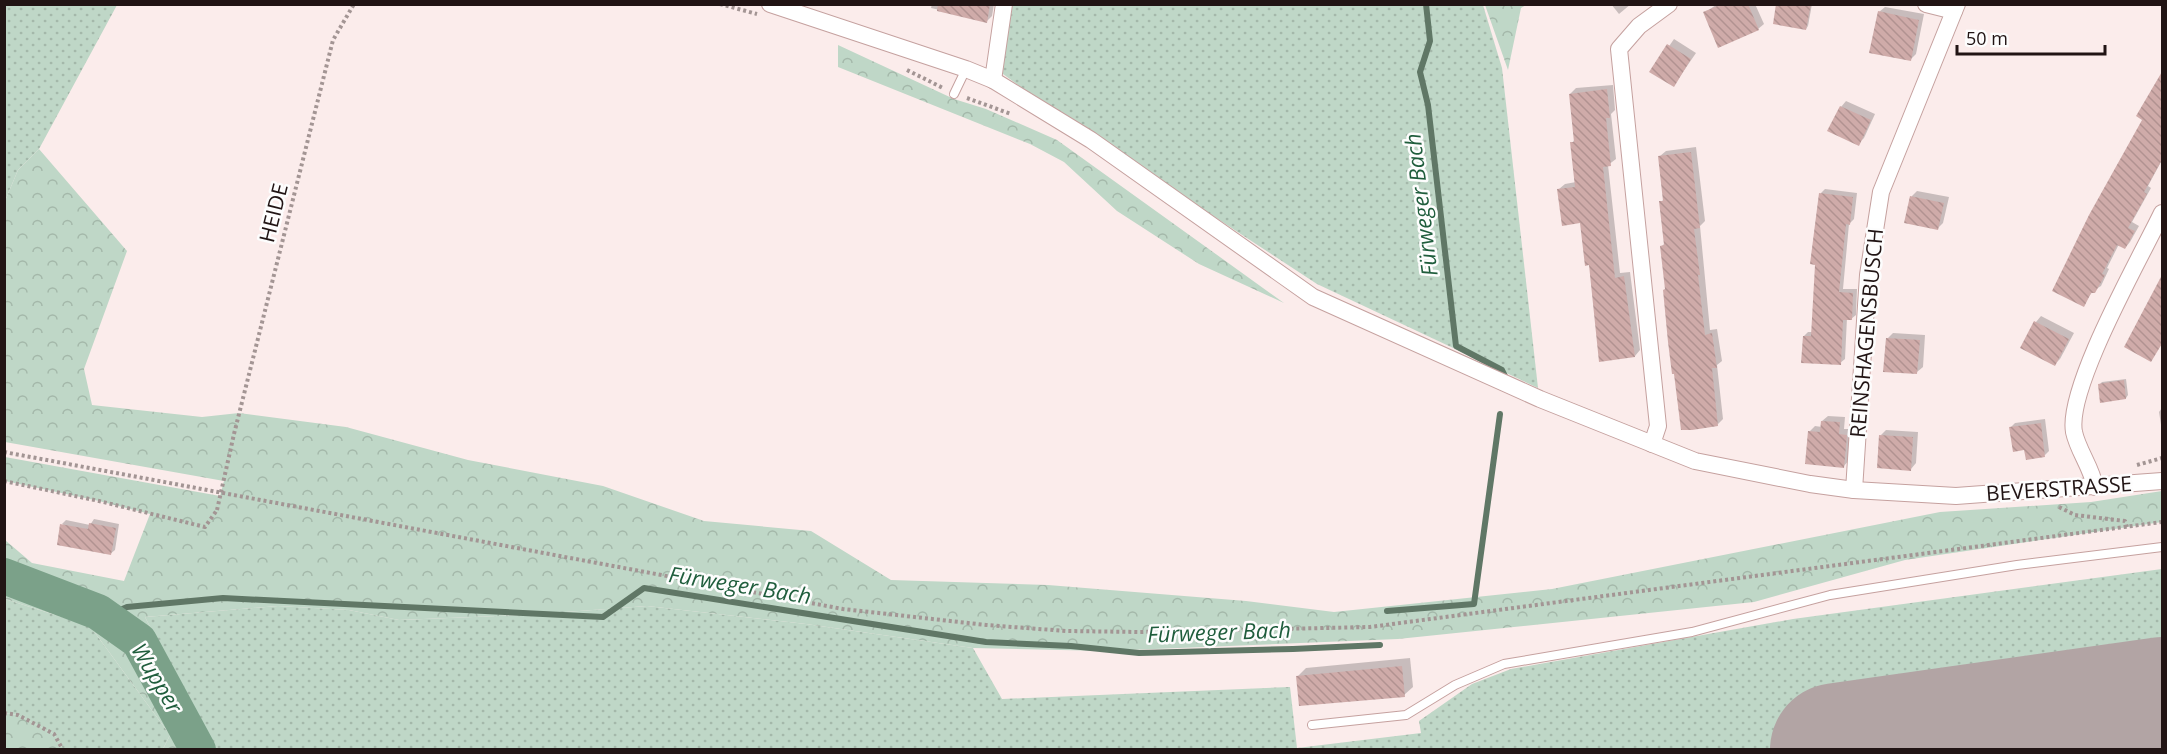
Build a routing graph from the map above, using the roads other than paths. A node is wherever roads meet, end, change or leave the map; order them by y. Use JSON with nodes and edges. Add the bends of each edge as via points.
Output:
{"nodes":[{"id":1,"x":770,"y":4,"type":"edge"},
{"id":2,"x":1004,"y":4,"type":"edge"},
{"id":3,"x":1669,"y":4,"type":"edge"},
{"id":4,"x":1926,"y":4,"type":"edge"},
{"id":5,"x":1955,"y":8,"type":"edge"},
{"id":6,"x":966,"y":69,"type":"junction"},
{"id":7,"x":993,"y":81,"type":"junction"},
{"id":8,"x":954,"y":94,"type":"dead end"},
{"id":9,"x":2163,"y":213,"type":"edge"},
{"id":10,"x":1652,"y":444,"type":"junction"},
{"id":11,"x":2163,"y":481,"type":"edge"},
{"id":12,"x":2095,"y":487,"type":"junction"},
{"id":13,"x":1854,"y":490,"type":"junction"},
{"id":14,"x":2163,"y":547,"type":"edge"},
{"id":15,"x":1312,"y":725,"type":"dead end"}],
"edges":[{"from":1,"to":6,"type":"street","name":"BEVERSTRASSE"},
{"from":2,"to":7,"type":"street"},
{"from":3,"to":10,"type":"street","via":[[1639,26],[1619,49],[1658,426]]},
{"from":4,"to":5,"type":"street","name":"REINSHAGENSBUSCH"},
{"from":5,"to":13,"type":"street","name":"REINSHAGENSBUSCH","via":[[1881,192],[1868,275]]},
{"from":6,"to":7,"type":"street","name":"BEVERSTRASSE"},
{"from":6,"to":8,"type":"lane"},
{"from":7,"to":10,"type":"street","name":"BEVERSTRASSE","via":[[1091,140],[1313,297],[1540,399]]},
{"from":9,"to":12,"type":"street","via":[[2098,341],[2075,403],[2074,431]]},
{"from":10,"to":13,"type":"street","name":"BEVERSTRASSE","via":[[1695,461]]},
{"from":11,"to":12,"type":"street","name":"BEVERSTRASSE"},
{"from":12,"to":13,"type":"street","name":"BEVERSTRASSE","via":[[1956,496]]},
{"from":14,"to":15,"type":"lane","via":[[1830,595],[1692,632],[1504,664],[1455,685],[1406,715]]}]}
